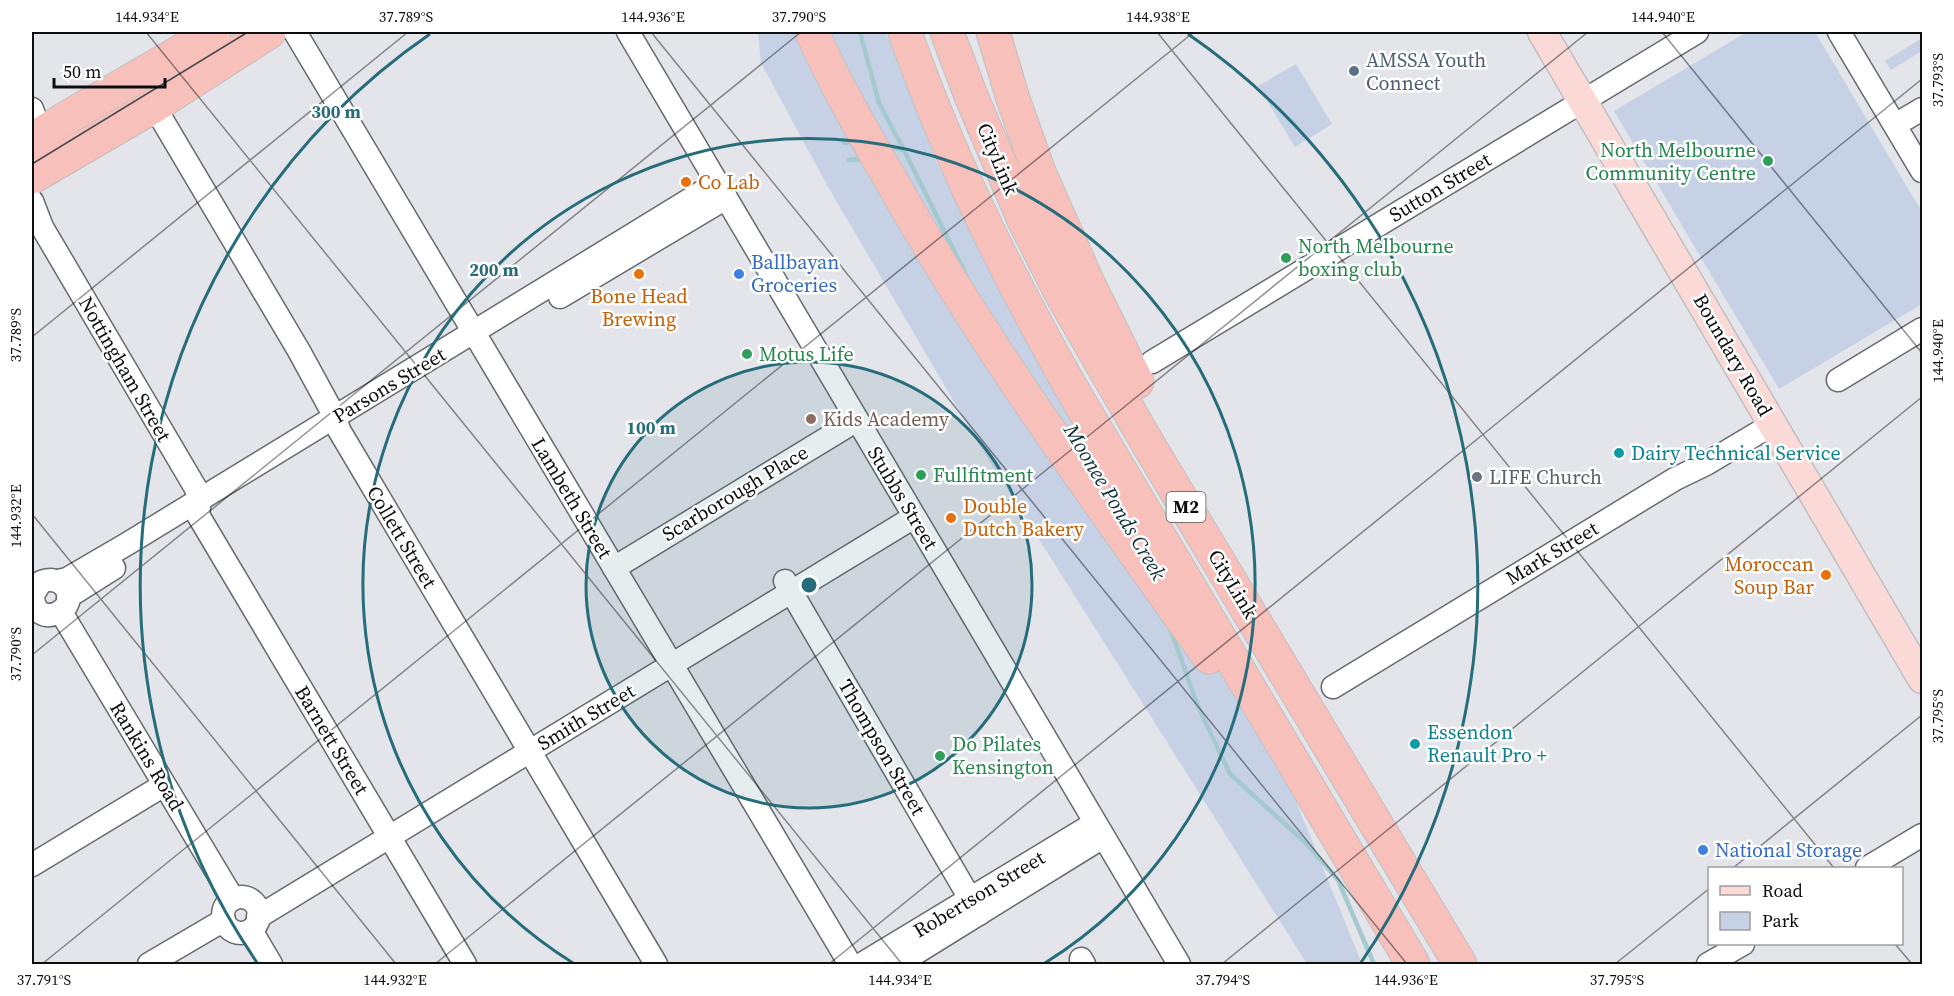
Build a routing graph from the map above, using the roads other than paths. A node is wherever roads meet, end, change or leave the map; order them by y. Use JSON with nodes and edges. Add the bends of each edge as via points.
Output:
{"nodes":[{"id":1,"x":214,"y":32,"type":"edge"},
{"id":2,"x":270,"y":32,"type":"edge"},
{"id":3,"x":295,"y":32,"type":"edge"},
{"id":4,"x":628,"y":32,"type":"edge"},
{"id":5,"x":812,"y":32,"type":"edge"},
{"id":6,"x":906,"y":32,"type":"edge"},
{"id":7,"x":947,"y":32,"type":"edge"},
{"id":8,"x":993,"y":32,"type":"edge"},
{"id":9,"x":1542,"y":32,"type":"edge"},
{"id":10,"x":1697,"y":32,"type":"edge"},
{"id":11,"x":1839,"y":32,"type":"edge"},
{"id":12,"x":1583,"y":100,"type":"junction"},
{"id":13,"x":154,"y":106,"type":"junction"},
{"id":14,"x":1923,"y":109,"type":"edge"},
{"id":15,"x":34,"y":123,"type":"edge"},
{"id":16,"x":1895,"y":125,"type":"junction"},
{"id":17,"x":1923,"y":171,"type":"edge"},
{"id":18,"x":32,"y":177,"type":"edge"},
{"id":19,"x":721,"y":190,"type":"junction"},
{"id":20,"x":32,"y":201,"type":"edge"},
{"id":21,"x":37,"y":221,"type":"edge"},
{"id":22,"x":1923,"y":329,"type":"edge"},
{"id":23,"x":477,"y":339,"type":"junction"},
{"id":24,"x":1152,"y":362,"type":"dead end"},
{"id":25,"x":1838,"y":380,"type":"dead end"},
{"id":26,"x":857,"y":420,"type":"junction"},
{"id":27,"x":337,"y":424,"type":"junction"},
{"id":28,"x":1773,"y":424,"type":"junction"},
{"id":29,"x":199,"y":507,"type":"junction"},
{"id":30,"x":911,"y":511,"type":"junction"},
{"id":31,"x":614,"y":568,"type":"junction"},
{"id":32,"x":788,"y":586,"type":"junction"},
{"id":33,"x":44,"y":596,"type":"edge"},
{"id":34,"x":668,"y":659,"type":"junction"},
{"id":35,"x":1923,"y":679,"type":"edge"},
{"id":36,"x":1333,"y":687,"type":"dead end"},
{"id":37,"x":1313,"y":717,"type":"junction"},
{"id":38,"x":526,"y":745,"type":"junction"},
{"id":39,"x":164,"y":785,"type":"junction"},
{"id":40,"x":1099,"y":830,"type":"junction"},
{"id":41,"x":386,"y":831,"type":"junction"},
{"id":42,"x":1923,"y":835,"type":"edge"},
{"id":43,"x":1342,"y":844,"type":"junction"},
{"id":44,"x":32,"y":865,"type":"edge"},
{"id":45,"x":1869,"y":867,"type":"edge"},
{"id":46,"x":975,"y":906,"type":"junction"},
{"id":47,"x":242,"y":917,"type":"junction"},
{"id":48,"x":1741,"y":945,"type":"edge"},
{"id":49,"x":149,"y":964,"type":"edge"},
{"id":50,"x":174,"y":964,"type":"edge"},
{"id":51,"x":271,"y":964,"type":"edge"},
{"id":52,"x":465,"y":964,"type":"edge"},
{"id":53,"x":656,"y":964,"type":"edge"},
{"id":54,"x":850,"y":964,"type":"edge"},
{"id":55,"x":862,"y":964,"type":"edge"},
{"id":56,"x":898,"y":964,"type":"edge"},
{"id":57,"x":1179,"y":964,"type":"edge"},
{"id":58,"x":1413,"y":964,"type":"edge"},
{"id":59,"x":1460,"y":964,"type":"edge"},
{"id":60,"x":1708,"y":964,"type":"edge"}],
"edges":[{"from":1,"to":15,"type":"highway"},
{"from":2,"to":13,"type":"highway"},
{"from":3,"to":23,"type":"street","name":"Lambeth Street"},
{"from":4,"to":19,"type":"street","name":"Stubbs Street"},
{"from":5,"to":43,"type":"highway","via":[[866,138],[937,261],[1003,364]]},
{"from":6,"to":43,"type":"highway","name":"CityLink","number":"M2","via":[[944,138],[1027,309]]},
{"from":7,"to":37,"type":"highway","name":"CityLink","number":"M2","via":[[1024,220],[1062,295]]},
{"from":8,"to":37,"type":"highway","via":[[1039,172],[1088,281],[1129,367],[1180,457]]},
{"from":9,"to":12,"type":"main road","name":"Boundary Road"},
{"from":10,"to":12,"type":"street","name":"Sutton Street"},
{"from":11,"to":16,"type":"street"},
{"from":12,"to":24,"type":"street","name":"Sutton Street"},
{"from":12,"to":28,"type":"main road","name":"Boundary Road"},
{"from":13,"to":18,"type":"highway"},
{"from":13,"to":27,"type":"street","name":"Collett Street","via":[[299,351]]},
{"from":14,"to":16,"type":"street"},
{"from":16,"to":17,"type":"street"},
{"from":19,"to":23,"type":"street","name":"Parsons Street"},
{"from":19,"to":26,"type":"street","name":"Stubbs Street"},
{"from":20,"to":21,"type":"street","name":"Nottingham Street"},
{"from":21,"to":29,"type":"street","name":"Nottingham Street","via":[[195,487]]},
{"from":22,"to":25,"type":"street"},
{"from":23,"to":27,"type":"street","name":"Parsons Street"},
{"from":23,"to":31,"type":"street","name":"Lambeth Street"},
{"from":26,"to":30,"type":"street","name":"Stubbs Street"},
{"from":26,"to":31,"type":"street","name":"Scarborough Place"},
{"from":27,"to":29,"type":"street","name":"Parsons Street"},
{"from":27,"to":38,"type":"street","name":"Collett Street"},
{"from":28,"to":35,"type":"main road","name":"Boundary Road"},
{"from":28,"to":36,"type":"street","name":"Mark Street","via":[[1675,479]]},
{"from":29,"to":33,"type":"street","name":"Parsons Street","via":[[132,555]]},
{"from":29,"to":41,"type":"street","name":"Barnett Street"},
{"from":30,"to":32,"type":"street","name":"Smith Street"},
{"from":30,"to":40,"type":"street","name":"Stubbs Street"},
{"from":31,"to":34,"type":"street","name":"Lambeth Street"},
{"from":32,"to":34,"type":"street","name":"Smith Street"},
{"from":32,"to":46,"type":"street","name":"Thompson Street"},
{"from":33,"to":39,"type":"street","name":"Rankins Road"},
{"from":34,"to":38,"type":"street","name":"Smith Street"},
{"from":34,"to":54,"type":"street","name":"Lambeth Street"},
{"from":37,"to":59,"type":"highway","name":"CityLink","number":"M2"},
{"from":38,"to":41,"type":"street","name":"Smith Street"},
{"from":38,"to":53,"type":"street","name":"Collett Street"},
{"from":39,"to":44,"type":"street"},
{"from":39,"to":47,"type":"street","name":"Rankins Road"},
{"from":40,"to":46,"type":"street","name":"Robertson Street"},
{"from":40,"to":57,"type":"street","name":"Stubbs Street"},
{"from":41,"to":47,"type":"street","name":"Smith Street"},
{"from":41,"to":52,"type":"street","name":"Barnett Street"},
{"from":42,"to":45,"type":"street"},
{"from":43,"to":58,"type":"highway","name":"CityLink","number":"M2"},
{"from":46,"to":55,"type":"street","name":"Robertson Street"},
{"from":46,"to":56,"type":"street","name":"Robertson Street"},
{"from":47,"to":49,"type":"street","name":"Smith Street"},
{"from":47,"to":50,"type":"street","name":"Smith Street"},
{"from":47,"to":51,"type":"street","name":"Rankins Road"},
{"from":48,"to":60,"type":"street"}]}
